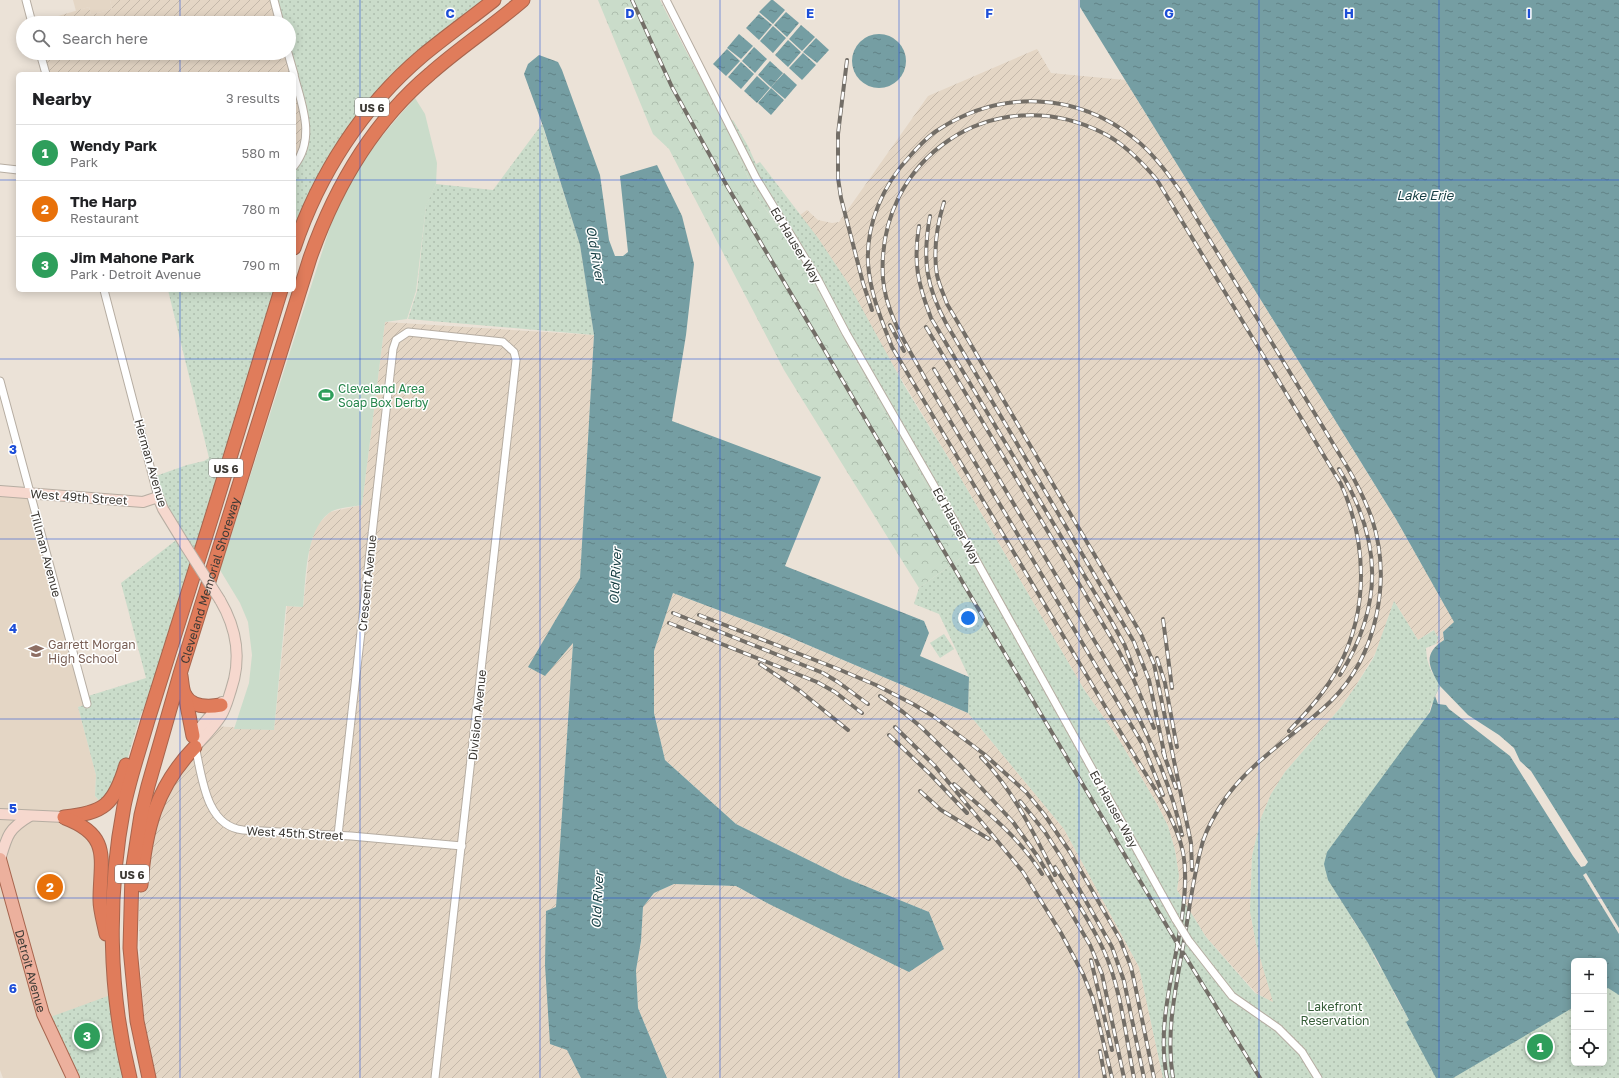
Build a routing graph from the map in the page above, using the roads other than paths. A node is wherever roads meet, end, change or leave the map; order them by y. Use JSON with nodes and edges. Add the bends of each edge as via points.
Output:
{"nodes":[{"id":1,"x":26,"y":0,"type":"edge"},
{"id":2,"x":274,"y":0,"type":"edge"},
{"id":3,"x":494,"y":0,"type":"edge"},
{"id":4,"x":523,"y":0,"type":"edge"},
{"id":5,"x":666,"y":0,"type":"edge"},
{"id":6,"x":30,"y":16,"type":"edge"},
{"id":7,"x":278,"y":16,"type":"edge"},
{"id":8,"x":42,"y":60,"type":"edge"},
{"id":9,"x":290,"y":60,"type":"edge"},
{"id":10,"x":45,"y":72,"type":"edge"},
{"id":11,"x":293,"y":72,"type":"edge"},
{"id":12,"x":296,"y":82,"type":"edge"},
{"id":13,"x":296,"y":163,"type":"edge"},
{"id":14,"x":0,"y":168,"type":"edge"},
{"id":15,"x":16,"y":170,"type":"edge"},
{"id":16,"x":296,"y":243,"type":"edge"},
{"id":17,"x":105,"y":292,"type":"edge"},
{"id":18,"x":280,"y":292,"type":"edge"},
{"id":19,"x":403,"y":334,"type":"joint"},
{"id":20,"x":0,"y":381,"type":"edge"},
{"id":21,"x":0,"y":492,"type":"edge"},
{"id":22,"x":29,"y":493,"type":"junction"},
{"id":23,"x":158,"y":497,"type":"junction"},
{"id":24,"x":170,"y":646,"type":"junction"},
{"id":25,"x":180,"y":674,"type":"junction"},
{"id":26,"x":230,"y":691,"type":"junction"},
{"id":27,"x":185,"y":695,"type":"junction"},
{"id":28,"x":87,"y":704,"type":"dead end"},
{"id":29,"x":220,"y":705,"type":"junction"},
{"id":30,"x":194,"y":741,"type":"junction"},
{"id":31,"x":0,"y":814,"type":"edge"},
{"id":32,"x":30,"y":816,"type":"junction"},
{"id":33,"x":64,"y":817,"type":"junction"},
{"id":34,"x":338,"y":835,"type":"junction"},
{"id":35,"x":462,"y":846,"type":"junction"},
{"id":36,"x":0,"y":859,"type":"edge"},
{"id":37,"x":114,"y":969,"type":"junction"},
{"id":38,"x":73,"y":1078,"type":"edge"},
{"id":39,"x":130,"y":1078,"type":"edge"},
{"id":40,"x":149,"y":1078,"type":"edge"},
{"id":41,"x":435,"y":1078,"type":"edge"},
{"id":42,"x":1318,"y":1078,"type":"edge"}],
"edges":[{"from":1,"to":6,"type":"street"},
{"from":2,"to":7,"type":"street"},
{"from":3,"to":16,"type":"highway","number":"US 6","via":[[398,78],[368,112],[332,164]]},
{"from":4,"to":25,"type":"highway","name":"Cleveland Memorial Shoreway","number":"US 6","via":[[440,65],[407,95],[369,140],[338,189],[310,258]]},
{"from":5,"to":42,"type":"street","name":"Ed Hauser Way","bridge":true,"via":[[756,178],[817,278],[1176,920],[1232,996],[1278,1028],[1302,1052]]},
{"from":8,"to":10,"type":"street"},
{"from":9,"to":11,"type":"street"},
{"from":12,"to":13,"type":"street","via":[[305,116],[306,136],[305,148]]},
{"from":14,"to":15,"type":"street"},
{"from":17,"to":23,"type":"street","name":"Herman Avenue"},
{"from":18,"to":24,"type":"highway","name":"Cleveland Memorial Shoreway","number":"US 6"},
{"from":19,"to":34,"type":"street","name":"Crescent Avenue","via":[[396,340],[393,349]]},
{"from":19,"to":35,"type":"street","name":"Division Avenue","via":[[408,332],[502,342],[514,352],[516,360]]},
{"from":20,"to":22,"type":"street","name":"Tillman Avenue"},
{"from":21,"to":22,"type":"street","name":"West 49th Street"},
{"from":22,"to":23,"type":"street","name":"West 49th Street","via":[[142,502]]},
{"from":22,"to":28,"type":"street","name":"Tillman Avenue"},
{"from":23,"to":26,"type":"street","name":"Herman Avenue","bridge":true,"via":[[163,510],[229,617],[236,640],[237,666]]},
{"from":24,"to":33,"type":"highway","via":[[140,717],[116,792],[104,806],[94,812]]},
{"from":24,"to":37,"type":"highway","name":"Cleveland Memorial Shoreway","number":"US 6","via":[[122,818],[113,894]]},
{"from":25,"to":27,"type":"highway"},
{"from":25,"to":40,"type":"highway","name":"Cleveland Memorial Shoreway","number":"US 6","via":[[144,800],[131,889],[133,985],[137,1021]]},
{"from":26,"to":29,"type":"street","name":"Herman Avenue"},
{"from":26,"to":30,"type":"street","name":"Herman Avenue","via":[[221,716]]},
{"from":27,"to":29,"type":"highway","via":[[195,704],[202,706]]},
{"from":27,"to":30,"type":"highway"},
{"from":29,"to":30,"type":"street","name":"Herman Avenue"},
{"from":30,"to":34,"type":"street","name":"West 45th Street","via":[[209,803],[217,816],[229,826],[239,829]]},
{"from":30,"to":40,"type":"highway","via":[[160,796],[150,823],[143,859],[139,902],[139,948]]},
{"from":31,"to":32,"type":"street"},
{"from":32,"to":33,"type":"street"},
{"from":32,"to":36,"type":"street","via":[[9,832]]},
{"from":33,"to":37,"type":"highway","via":[[85,827],[100,846],[100,902]]},
{"from":34,"to":35,"type":"street","name":"West 45th Street"},
{"from":35,"to":41,"type":"street","name":"Division Avenue"},
{"from":36,"to":38,"type":"main road","name":"Detroit Avenue","via":[[43,1014]]},
{"from":37,"to":39,"type":"highway","name":"Cleveland Memorial Shoreway","number":"US 6","via":[[120,1027]]}]}
